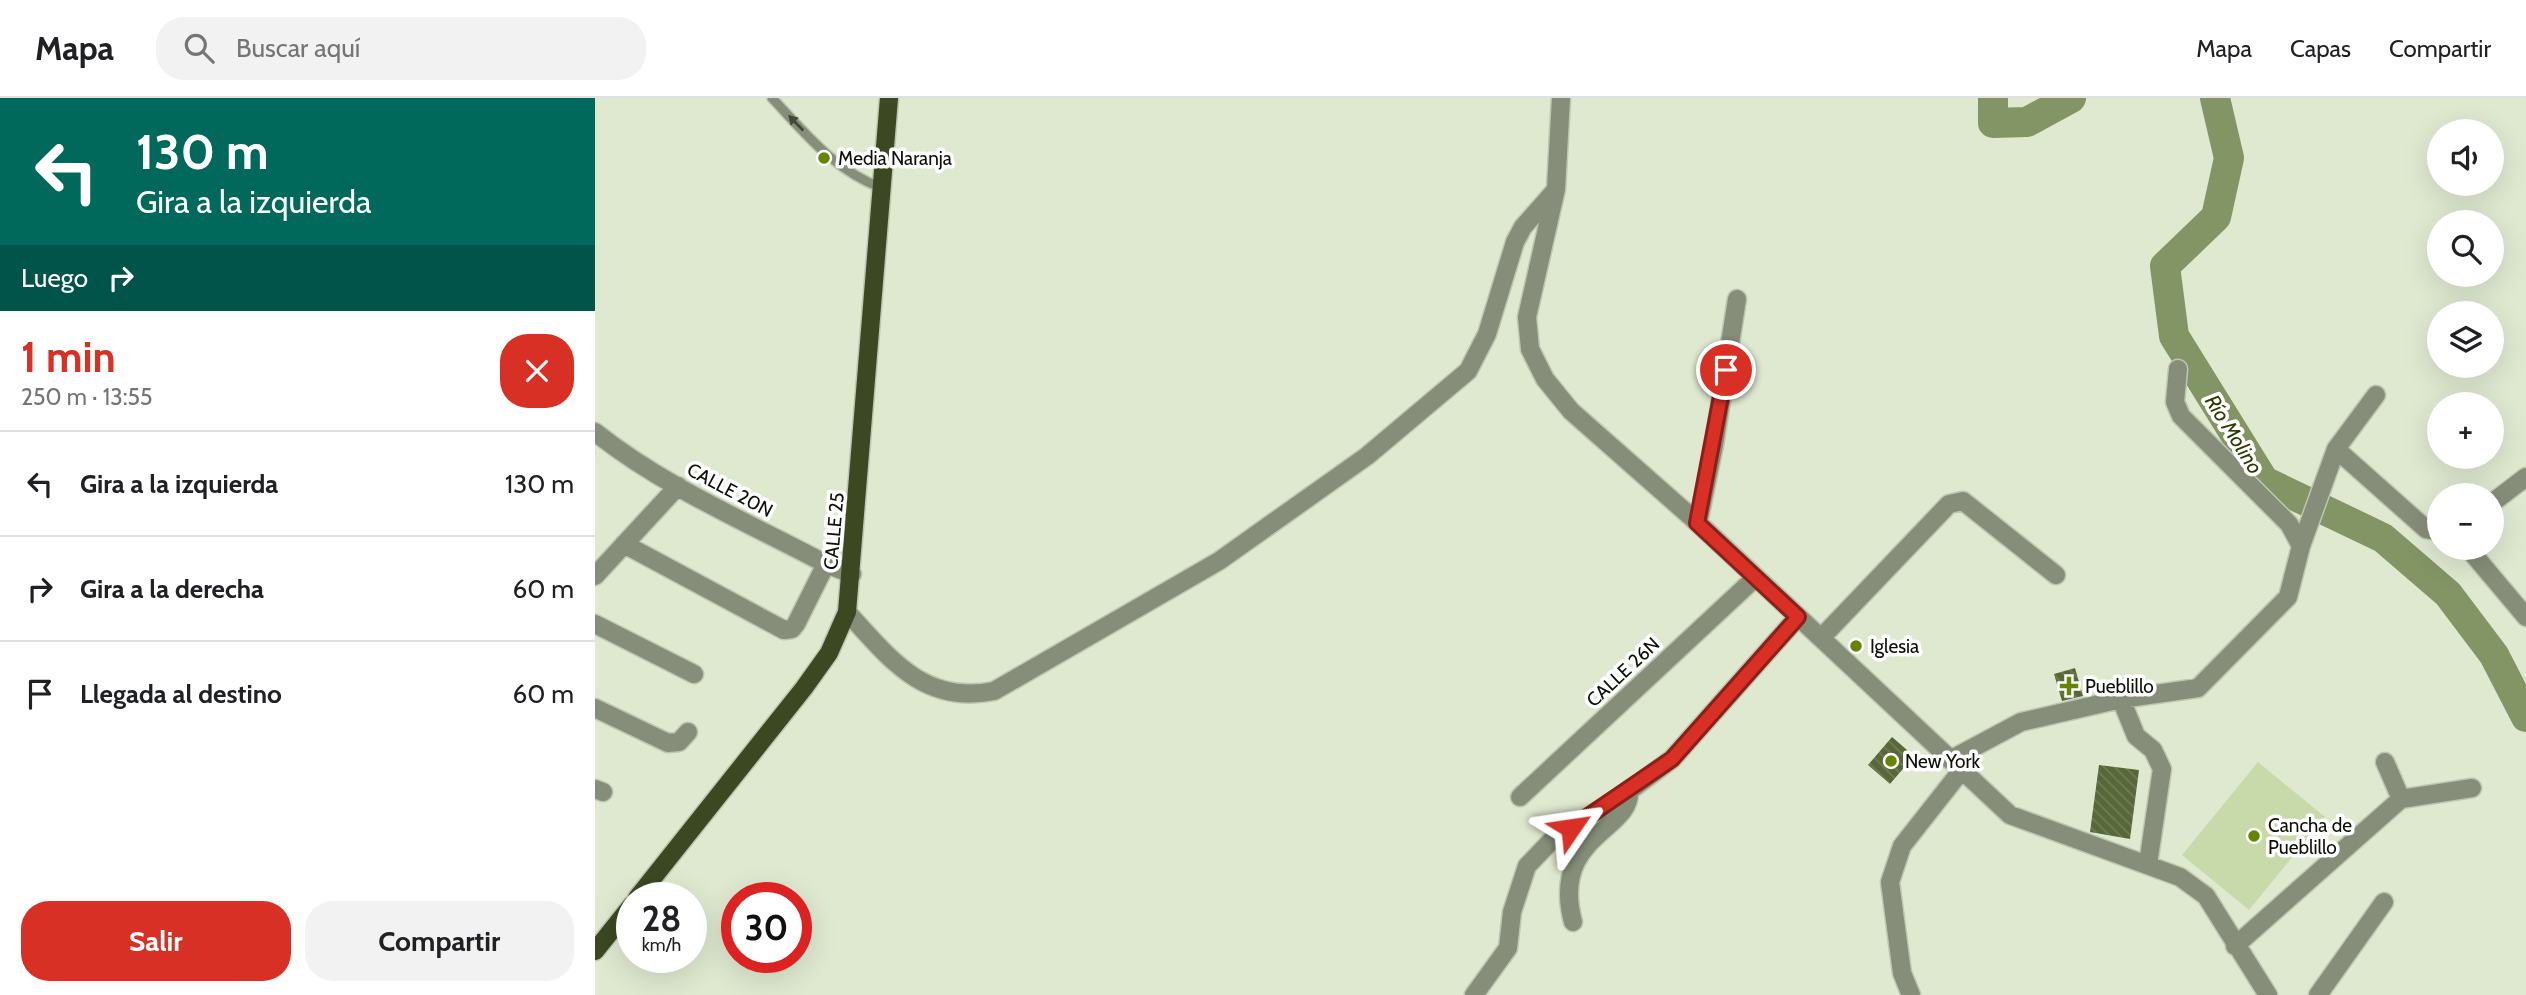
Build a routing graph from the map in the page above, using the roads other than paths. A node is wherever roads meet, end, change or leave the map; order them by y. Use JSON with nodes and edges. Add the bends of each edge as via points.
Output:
{"nodes":[{"id":1,"x":772,"y":98,"type":"edge"},
{"id":2,"x":889,"y":98,"type":"edge"},
{"id":3,"x":1561,"y":98,"type":"edge"},
{"id":4,"x":882,"y":188,"type":"junction"},
{"id":5,"x":1556,"y":189,"type":"junction"},
{"id":6,"x":1737,"y":299,"type":"dead end"},
{"id":7,"x":2178,"y":369,"type":"dead end"},
{"id":8,"x":2376,"y":395,"type":"dead end"},
{"id":9,"x":595,"y":432,"type":"edge"},
{"id":10,"x":2336,"y":449,"type":"junction"},
{"id":11,"x":2526,"y":477,"type":"edge"},
{"id":12,"x":678,"y":486,"type":"junction"},
{"id":13,"x":2504,"y":494,"type":"edge"},
{"id":14,"x":1697,"y":523,"type":"junction"},
{"id":15,"x":2427,"y":529,"type":"edge"},
{"id":16,"x":624,"y":544,"type":"junction"},
{"id":17,"x":2301,"y":546,"type":"junction"},
{"id":18,"x":2480,"y":560,"type":"edge"},
{"id":19,"x":826,"y":564,"type":"junction"},
{"id":20,"x":852,"y":575,"type":"junction"},
{"id":21,"x":2056,"y":575,"type":"dead end"},
{"id":22,"x":595,"y":576,"type":"edge"},
{"id":23,"x":1755,"y":578,"type":"junction"},
{"id":24,"x":847,"y":612,"type":"junction"},
{"id":25,"x":1798,"y":617,"type":"junction"},
{"id":26,"x":2526,"y":617,"type":"edge"},
{"id":27,"x":595,"y":624,"type":"edge"},
{"id":28,"x":1821,"y":638,"type":"junction"},
{"id":29,"x":694,"y":674,"type":"dead end"},
{"id":30,"x":2121,"y":699,"type":"junction"},
{"id":31,"x":595,"y":708,"type":"edge"},
{"id":32,"x":688,"y":732,"type":"dead end"},
{"id":33,"x":2385,"y":762,"type":"dead end"},
{"id":34,"x":1956,"y":766,"type":"junction"},
{"id":35,"x":2472,"y":789,"type":"dead end"},
{"id":36,"x":1629,"y":792,"type":"junction"},
{"id":37,"x":1520,"y":797,"type":"dead end"},
{"id":38,"x":2400,"y":799,"type":"junction"},
{"id":39,"x":2148,"y":864,"type":"junction"},
{"id":40,"x":650,"y":882,"type":"edge"},
{"id":41,"x":2384,"y":902,"type":"dead end"},
{"id":42,"x":1573,"y":922,"type":"dead end"},
{"id":43,"x":616,"y":925,"type":"edge"},
{"id":44,"x":2235,"y":946,"type":"junction"},
{"id":45,"x":595,"y":951,"type":"edge"},
{"id":46,"x":1473,"y":995,"type":"edge"},
{"id":47,"x":1911,"y":995,"type":"edge"},
{"id":48,"x":2269,"y":995,"type":"edge"},
{"id":49,"x":2318,"y":995,"type":"edge"}],
"edges":[{"from":4,"to":1,"type":"lane","one_way":true,"via":[[836,164]]},
{"from":2,"to":4,"type":"main road","name":"CALLE 25"},
{"from":3,"to":5,"type":"street"},
{"from":4,"to":20,"type":"main road","name":"CALLE 25"},
{"from":5,"to":14,"type":"street","via":[[1527,317],[1530,349],[1545,379],[1571,411]]},
{"from":5,"to":24,"type":"street","via":[[1519,235],[1487,334],[1468,371],[1367,456],[1219,561],[995,691],[972,695],[941,692],[918,681],[890,659]]},
{"from":6,"to":14,"type":"street"},
{"from":7,"to":17,"type":"street","via":[[2175,402],[2181,416],[2289,524]]},
{"from":8,"to":10,"type":"street"},
{"from":9,"to":12,"type":"street","name":"CALLE 20N","via":[[622,454]]},
{"from":10,"to":15,"type":"street"},
{"from":10,"to":17,"type":"street"},
{"from":11,"to":13,"type":"street"},
{"from":12,"to":16,"type":"street"},
{"from":12,"to":19,"type":"street","name":"CALLE 20N"},
{"from":14,"to":23,"type":"street"},
{"from":16,"to":19,"type":"street","via":[[784,629],[796,624]]},
{"from":16,"to":22,"type":"street"},
{"from":17,"to":30,"type":"street","via":[[2288,597],[2197,688]]},
{"from":18,"to":26,"type":"street"},
{"from":19,"to":20,"type":"street","name":"CALLE 20N"},
{"from":20,"to":24,"type":"main road","name":"CALLE 25"},
{"from":21,"to":28,"type":"street","via":[[1957,500]]},
{"from":23,"to":25,"type":"street"},
{"from":23,"to":37,"type":"street","name":"CALLE 26N"},
{"from":24,"to":40,"type":"main road","name":"CALLE 25","via":[[829,653],[804,688]]},
{"from":25,"to":28,"type":"street"},
{"from":25,"to":36,"type":"street","via":[[1672,759]]},
{"from":27,"to":29,"type":"street"},
{"from":28,"to":34,"type":"street"},
{"from":30,"to":34,"type":"street","via":[[2021,722]]},
{"from":30,"to":39,"type":"street","via":[[2136,736],[2153,750],[2162,769]]},
{"from":31,"to":32,"type":"street","via":[[668,743],[679,742]]},
{"from":33,"to":38,"type":"street"},
{"from":34,"to":39,"type":"street","via":[[2010,814]]},
{"from":34,"to":47,"type":"street","via":[[1902,846],[1890,882],[1902,973]]},
{"from":35,"to":38,"type":"street"},
{"from":36,"to":42,"type":"street","via":[[1625,808],[1577,857],[1567,901]]},
{"from":36,"to":46,"type":"street","via":[[1551,841],[1527,866],[1512,912],[1508,948]]},
{"from":38,"to":44,"type":"street"},
{"from":39,"to":44,"type":"street","via":[[2180,877],[2206,896]]},
{"from":41,"to":49,"type":"street"},
{"from":43,"to":45,"type":"main road"},
{"from":44,"to":48,"type":"street"}]}
